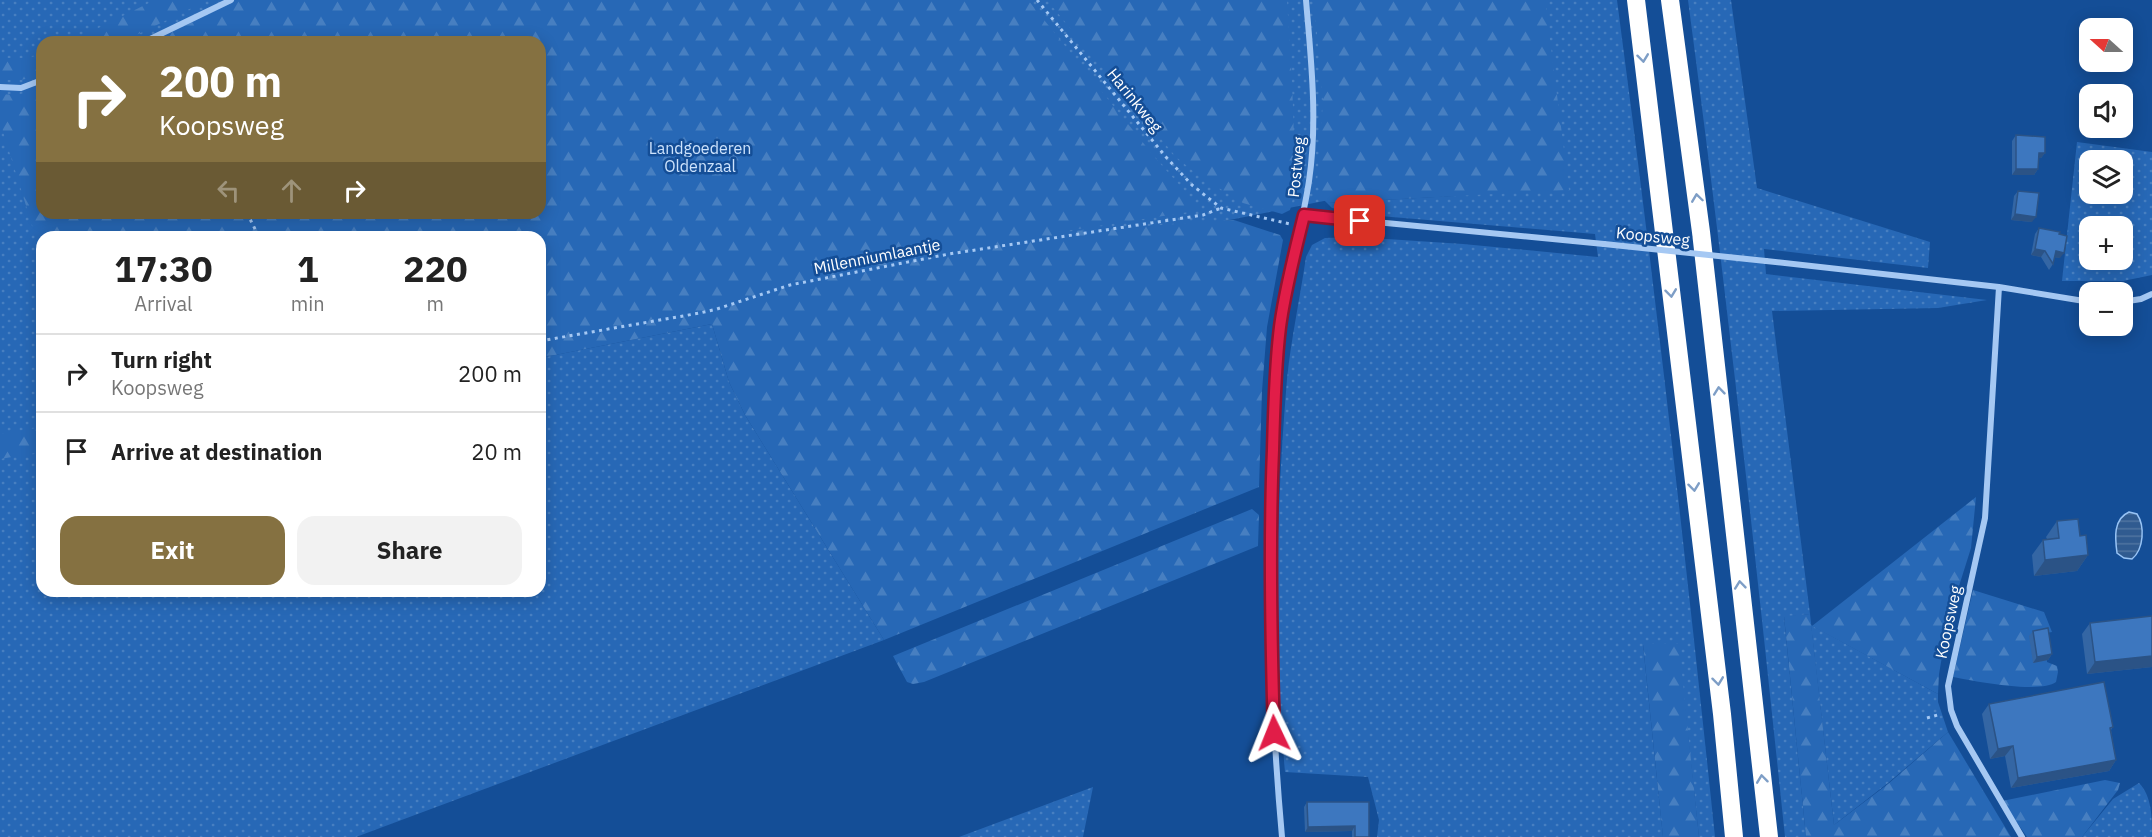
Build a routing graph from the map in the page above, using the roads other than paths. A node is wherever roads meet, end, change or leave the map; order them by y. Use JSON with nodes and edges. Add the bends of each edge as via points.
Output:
{"nodes":[{"id":1,"x":231,"y":0,"type":"edge"},
{"id":2,"x":1306,"y":0,"type":"edge"},
{"id":3,"x":1636,"y":0,"type":"edge"},
{"id":4,"x":1670,"y":0,"type":"edge"},
{"id":5,"x":156,"y":36,"type":"edge"},
{"id":6,"x":36,"y":82,"type":"edge"},
{"id":7,"x":0,"y":87,"type":"edge"},
{"id":8,"x":1304,"y":215,"type":"junction"},
{"id":9,"x":1999,"y":287,"type":"junction"},
{"id":10,"x":2152,"y":294,"type":"edge"},
{"id":11,"x":2079,"y":300,"type":"edge"},
{"id":12,"x":2133,"y":300,"type":"edge"},
{"id":13,"x":1282,"y":837,"type":"edge"},
{"id":14,"x":1734,"y":837,"type":"edge"},
{"id":15,"x":1769,"y":837,"type":"edge"},
{"id":16,"x":2022,"y":837,"type":"edge"}],
"edges":[{"from":1,"to":5,"type":"street"},
{"from":2,"to":8,"type":"street","name":"Postweg","via":[[1313,124]]},
{"from":3,"to":14,"type":"highway","one_way":true},
{"from":15,"to":4,"type":"highway","one_way":true,"via":[[1701,232]]},
{"from":6,"to":7,"type":"street","via":[[21,88]]},
{"from":8,"to":9,"type":"street","name":"Koopsweg","bridge":true},
{"from":8,"to":13,"type":"street","name":"Postweg","via":[[1280,327],[1271,493],[1270,646]]},
{"from":9,"to":11,"type":"street","name":"Koopsweg"},
{"from":9,"to":16,"type":"street","name":"Koopsweg","via":[[1985,518],[1948,686],[1957,726]]},
{"from":10,"to":12,"type":"street"}]}
